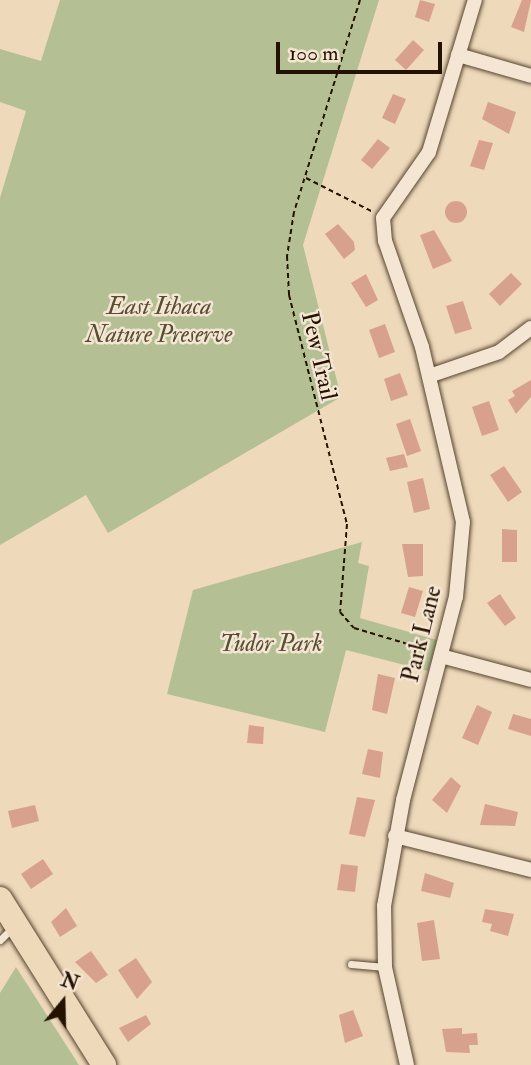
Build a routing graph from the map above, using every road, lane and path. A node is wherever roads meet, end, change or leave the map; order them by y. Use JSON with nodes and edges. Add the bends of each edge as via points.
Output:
{"nodes":[{"id":1,"x":360,"y":0,"type":"edge"},
{"id":2,"x":475,"y":0,"type":"edge"},
{"id":3,"x":458,"y":55,"type":"junction"},
{"id":4,"x":531,"y":76,"type":"edge"},
{"id":5,"x":305,"y":177,"type":"junction"},
{"id":6,"x":383,"y":218,"type":"junction"},
{"id":7,"x":531,"y":328,"type":"edge"},
{"id":8,"x":429,"y":376,"type":"junction"},
{"id":9,"x":441,"y":656,"type":"junction"},
{"id":10,"x":531,"y":680,"type":"edge"},
{"id":11,"x":395,"y":836,"type":"junction"},
{"id":12,"x":531,"y":870,"type":"edge"},
{"id":13,"x":0,"y":899,"type":"edge"},
{"id":14,"x":8,"y":932,"type":"edge"},
{"id":15,"x":351,"y":964,"type":"dead end"},
{"id":16,"x":385,"y":967,"type":"junction"},
{"id":17,"x":104,"y":1065,"type":"edge"},
{"id":18,"x":407,"y":1065,"type":"edge"}],
"edges":[{"from":1,"to":5,"type":"path","name":"Pew Trail"},
{"from":2,"to":3,"type":"street"},
{"from":3,"to":4,"type":"street"},
{"from":3,"to":6,"type":"street","via":[[422,167]]},
{"from":5,"to":6,"type":"path"},
{"from":5,"to":9,"type":"path","name":"Pew Trail","via":[[289,234],[287,273],[305,375],[346,524],[340,612],[354,628]]},
{"from":6,"to":8,"type":"street","name":"Park Lane","via":[[385,241]]},
{"from":7,"to":8,"type":"street","via":[[499,352]]},
{"from":8,"to":9,"type":"street","name":"Park Lane","via":[[463,522],[461,566]]},
{"from":9,"to":10,"type":"street"},
{"from":9,"to":11,"type":"street","name":"Park Lane"},
{"from":11,"to":12,"type":"street"},
{"from":11,"to":16,"type":"street","name":"Park Lane","via":[[384,906]]},
{"from":13,"to":14,"type":"highway"},
{"from":14,"to":17,"type":"highway"},
{"from":15,"to":16,"type":"lane"},
{"from":16,"to":18,"type":"street","name":"Park Lane"}]}
